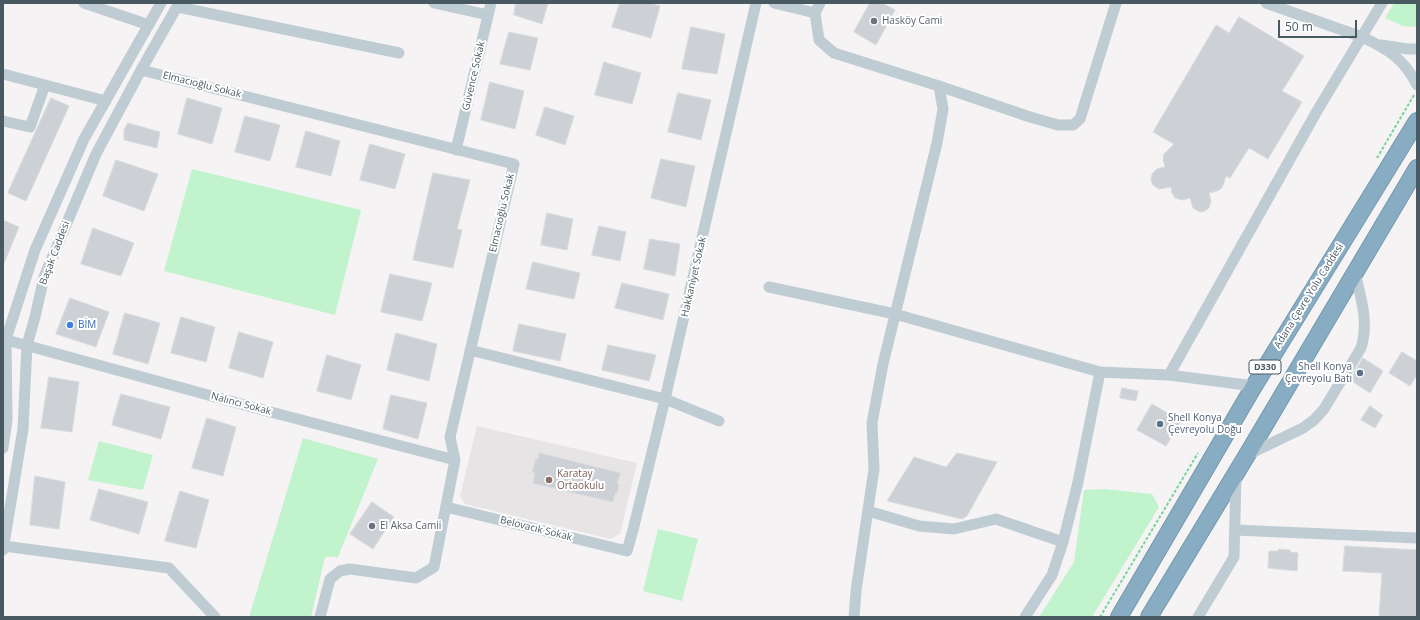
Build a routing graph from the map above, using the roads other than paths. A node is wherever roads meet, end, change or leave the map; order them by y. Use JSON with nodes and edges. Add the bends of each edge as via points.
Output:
{"nodes":[{"id":1,"x":84,"y":3,"type":"edge"},
{"id":2,"x":161,"y":3,"type":"edge"},
{"id":3,"x":434,"y":3,"type":"edge"},
{"id":4,"x":491,"y":3,"type":"edge"},
{"id":5,"x":756,"y":3,"type":"edge"},
{"id":6,"x":774,"y":3,"type":"edge"},
{"id":7,"x":1116,"y":3,"type":"edge"},
{"id":8,"x":1266,"y":3,"type":"edge"},
{"id":9,"x":1382,"y":3,"type":"edge"},
{"id":10,"x":179,"y":5,"type":"edge"},
{"id":11,"x":818,"y":8,"type":"edge"},
{"id":12,"x":488,"y":15,"type":"junction"},
{"id":13,"x":149,"y":25,"type":"junction"},
{"id":14,"x":1362,"y":37,"type":"junction"},
{"id":15,"x":1376,"y":44,"type":"junction"},
{"id":16,"x":1417,"y":49,"type":"edge"},
{"id":17,"x":399,"y":52,"type":"dead end"},
{"id":18,"x":141,"y":70,"type":"junction"},
{"id":19,"x":3,"y":74,"type":"edge"},
{"id":20,"x":45,"y":85,"type":"junction"},
{"id":21,"x":1417,"y":85,"type":"edge"},
{"id":22,"x":939,"y":86,"type":"junction"},
{"id":23,"x":106,"y":101,"type":"junction"},
{"id":24,"x":3,"y":121,"type":"edge"},
{"id":25,"x":1417,"y":121,"type":"edge"},
{"id":26,"x":456,"y":150,"type":"junction"},
{"id":27,"x":1417,"y":168,"type":"edge"},
{"id":28,"x":1355,"y":273,"type":"junction"},
{"id":29,"x":769,"y":287,"type":"dead end"},
{"id":30,"x":895,"y":314,"type":"junction"},
{"id":31,"x":4,"y":339,"type":"edge"},
{"id":32,"x":27,"y":345,"type":"junction"},
{"id":33,"x":470,"y":350,"type":"junction"},
{"id":34,"x":1100,"y":372,"type":"junction"},
{"id":35,"x":1169,"y":375,"type":"junction"},
{"id":36,"x":1254,"y":386,"type":"junction"},
{"id":37,"x":665,"y":399,"type":"junction"},
{"id":38,"x":719,"y":421,"type":"dead end"},
{"id":39,"x":3,"y":448,"type":"edge"},
{"id":40,"x":1247,"y":455,"type":"junction"},
{"id":41,"x":455,"y":460,"type":"junction"},
{"id":42,"x":1236,"y":473,"type":"junction"},
{"id":43,"x":446,"y":507,"type":"junction"},
{"id":44,"x":868,"y":511,"type":"junction"},
{"id":45,"x":1235,"y":530,"type":"junction"},
{"id":46,"x":1417,"y":538,"type":"edge"},
{"id":47,"x":1063,"y":542,"type":"junction"},
{"id":48,"x":4,"y":546,"type":"edge"},
{"id":49,"x":3,"y":550,"type":"edge"},
{"id":50,"x":627,"y":551,"type":"joint"},
{"id":51,"x":215,"y":617,"type":"edge"},
{"id":52,"x":320,"y":617,"type":"edge"},
{"id":53,"x":854,"y":617,"type":"edge"},
{"id":54,"x":1025,"y":617,"type":"edge"},
{"id":55,"x":1119,"y":617,"type":"edge"},
{"id":56,"x":1149,"y":617,"type":"edge"},
{"id":57,"x":1198,"y":617,"type":"edge"}],
"edges":[{"from":1,"to":13,"type":"street"},
{"from":2,"to":13,"type":"street","name":"Başak Caddesi"},
{"from":3,"to":12,"type":"street"},
{"from":4,"to":12,"type":"street","name":"Güvence Sokak"},
{"from":5,"to":37,"type":"street","name":"Hakkaniyet Sokak"},
{"from":6,"to":11,"type":"street"},
{"from":7,"to":22,"type":"street","via":[[1080,119],[1072,125],[1058,125],[1030,117]]},
{"from":8,"to":14,"type":"street"},
{"from":9,"to":14,"type":"street"},
{"from":10,"to":17,"type":"street"},
{"from":10,"to":18,"type":"street","name":"Başak Caddesi"},
{"from":11,"to":22,"type":"street","via":[[819,40],[834,53]]},
{"from":12,"to":26,"type":"street","name":"Güvence Sokak"},
{"from":13,"to":23,"type":"street","name":"Başak Caddesi"},
{"from":14,"to":15,"type":"street"},
{"from":14,"to":35,"type":"street","via":[[1317,111]]},
{"from":15,"to":16,"type":"street"},
{"from":15,"to":21,"type":"street","via":[[1399,59]]},
{"from":18,"to":26,"type":"street","name":"Elmacıoğlu Sokak"},
{"from":18,"to":32,"type":"street","name":"Başak Caddesi","via":[[96,154],[63,231],[44,277]]},
{"from":19,"to":20,"type":"street"},
{"from":20,"to":23,"type":"street"},
{"from":20,"to":24,"type":"street","via":[[30,127]]},
{"from":22,"to":30,"type":"street","via":[[943,109],[937,143]]},
{"from":23,"to":31,"type":"street","name":"Başak Caddesi","via":[[84,139],[35,250]]},
{"from":25,"to":36,"type":"highway","name":"Adana Çevre Yolu Caddesi","number":"D330"},
{"from":26,"to":33,"type":"street","name":"Elmacıoğlu Sokak","via":[[514,164]]},
{"from":27,"to":28,"type":"highway","number":"D330"},
{"from":28,"to":40,"type":"highway","number":"D330"},
{"from":28,"to":40,"type":"street","via":[[1364,315],[1364,340],[1361,348],[1324,409],[1314,420]]},
{"from":29,"to":30,"type":"street"},
{"from":30,"to":34,"type":"street"},
{"from":30,"to":44,"type":"street","via":[[872,423],[874,469]]},
{"from":31,"to":32,"type":"street","name":"Nalıncı Sokak"},
{"from":31,"to":39,"type":"street","name":"Başak Caddesi","via":[[6,420]]},
{"from":32,"to":41,"type":"street","name":"Nalıncı Sokak"},
{"from":32,"to":48,"type":"street","name":"Başak Caddesi","via":[[23,429]]},
{"from":33,"to":37,"type":"street"},
{"from":33,"to":41,"type":"street","name":"Elmacıoğlu Sokak","via":[[450,437]]},
{"from":34,"to":35,"type":"street"},
{"from":34,"to":47,"type":"street"},
{"from":35,"to":36,"type":"street"},
{"from":36,"to":55,"type":"highway","name":"Adana Çevre Yolu Caddesi","number":"D330"},
{"from":37,"to":38,"type":"street"},
{"from":37,"to":50,"type":"street","name":"Hakkaniyet Sokak"},
{"from":40,"to":42,"type":"highway","number":"D330"},
{"from":41,"to":43,"type":"street","name":"Elmacıoğlu Sokak"},
{"from":42,"to":45,"type":"street"},
{"from":42,"to":56,"type":"highway","number":"D330"},
{"from":43,"to":50,"type":"street","name":"Belovacık Sokak"},
{"from":43,"to":52,"type":"street","name":"Elmacıoğlu Sokak","via":[[434,567],[416,578],[350,569],[340,571],[330,579]]},
{"from":44,"to":47,"type":"street","via":[[919,526],[954,529],[996,519]]},
{"from":44,"to":53,"type":"street"},
{"from":45,"to":46,"type":"street"},
{"from":45,"to":57,"type":"street","via":[[1234,557]]},
{"from":47,"to":54,"type":"street","via":[[1052,575]]},
{"from":48,"to":49,"type":"street","name":"Başak Caddesi"},
{"from":48,"to":51,"type":"street","via":[[169,568]]}]}
